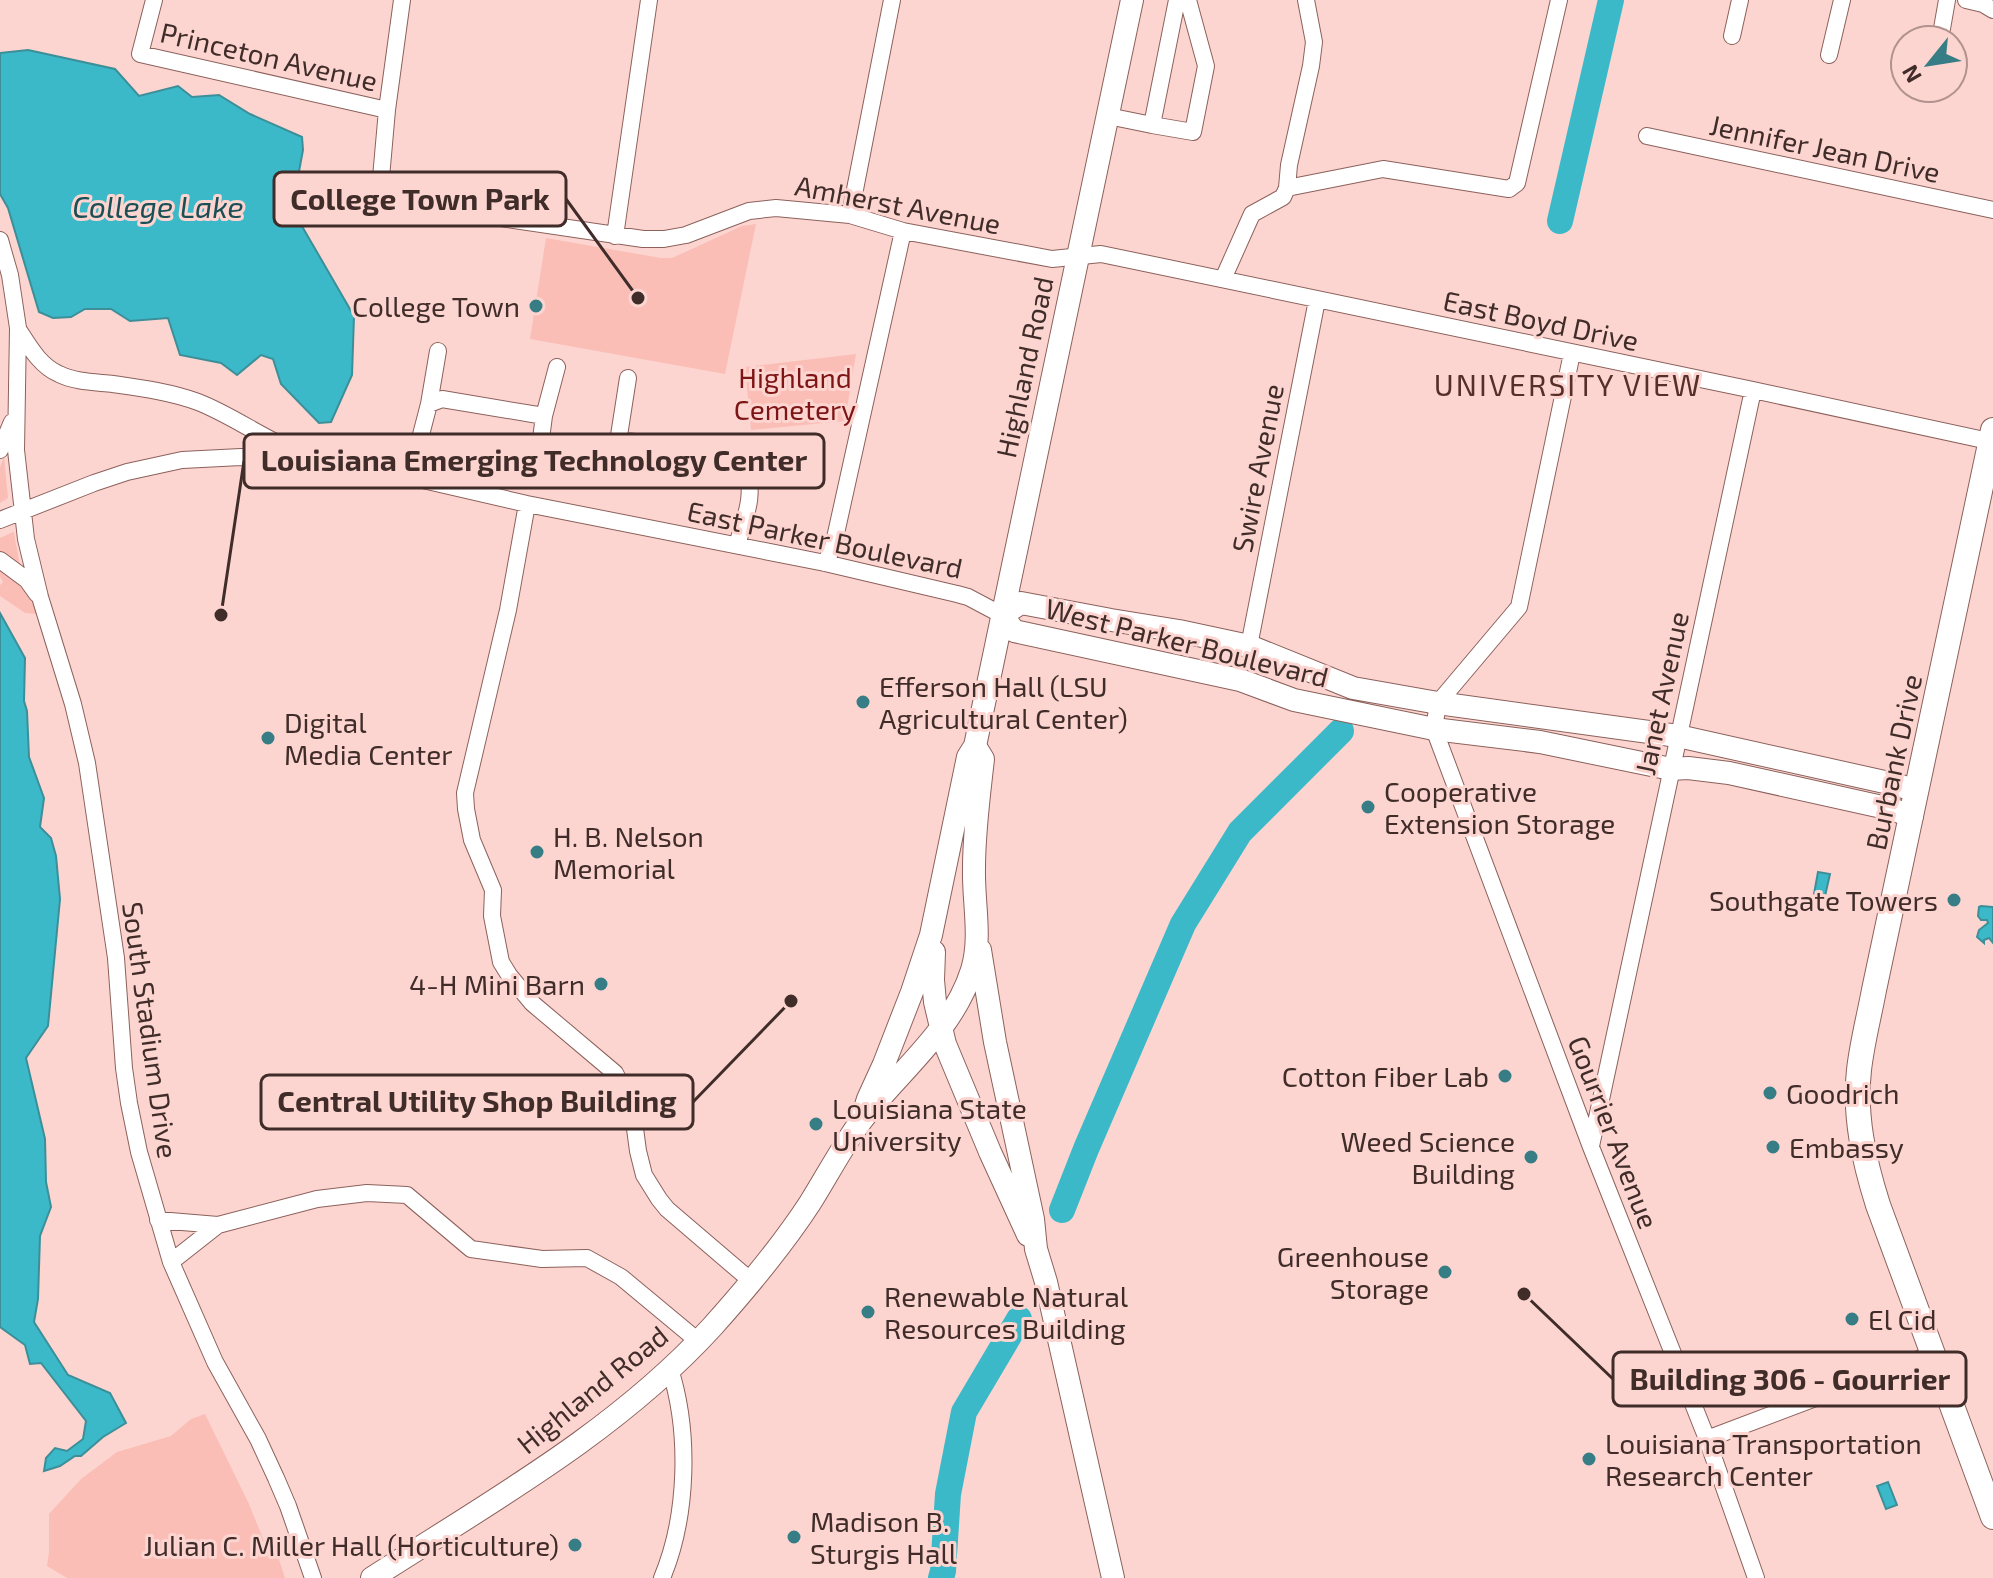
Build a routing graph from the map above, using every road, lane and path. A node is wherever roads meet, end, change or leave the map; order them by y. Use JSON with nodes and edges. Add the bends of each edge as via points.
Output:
{"nodes":[{"id":1,"x":154,"y":0,"type":"edge"},
{"id":2,"x":402,"y":0,"type":"edge"},
{"id":3,"x":649,"y":0,"type":"edge"},
{"id":4,"x":892,"y":0,"type":"edge"},
{"id":5,"x":1132,"y":0,"type":"edge"},
{"id":6,"x":1177,"y":0,"type":"edge"},
{"id":7,"x":1188,"y":0,"type":"edge"},
{"id":8,"x":1306,"y":0,"type":"edge"},
{"id":9,"x":1559,"y":0,"type":"edge"},
{"id":10,"x":1740,"y":0,"type":"edge"},
{"id":11,"x":1842,"y":0,"type":"edge"},
{"id":12,"x":1947,"y":0,"type":"edge"},
{"id":13,"x":1966,"y":0,"type":"edge"},
{"id":14,"x":1993,"y":10,"type":"edge"},
{"id":15,"x":1943,"y":24,"type":"edge"},
{"id":16,"x":1732,"y":36,"type":"dead end"},
{"id":17,"x":1829,"y":55,"type":"dead end"},
{"id":18,"x":387,"y":110,"type":"junction"},
{"id":19,"x":1108,"y":116,"type":"junction"},
{"id":20,"x":1152,"y":125,"type":"junction"},
{"id":21,"x":1647,"y":136,"type":"dead end"},
{"id":22,"x":1287,"y":188,"type":"junction"},
{"id":23,"x":1993,"y":210,"type":"edge"},
{"id":24,"x":850,"y":215,"type":"junction"},
{"id":25,"x":903,"y":231,"type":"junction"},
{"id":26,"x":615,"y":236,"type":"junction"},
{"id":27,"x":0,"y":240,"type":"edge"},
{"id":28,"x":1078,"y":257,"type":"junction"},
{"id":29,"x":1223,"y":279,"type":"junction"},
{"id":30,"x":1317,"y":300,"type":"junction"},
{"id":31,"x":18,"y":328,"type":"junction"},
{"id":32,"x":438,"y":351,"type":"dead end"},
{"id":33,"x":1572,"y":353,"type":"junction"},
{"id":34,"x":557,"y":367,"type":"dead end"},
{"id":35,"x":628,"y":378,"type":"dead end"},
{"id":36,"x":1753,"y":390,"type":"junction"},
{"id":37,"x":429,"y":404,"type":"junction"},
{"id":38,"x":16,"y":413,"type":"junction"},
{"id":39,"x":544,"y":416,"type":"junction"},
{"id":40,"x":1992,"y":438,"type":"edge"},
{"id":41,"x":618,"y":440,"type":"junction"},
{"id":42,"x":0,"y":450,"type":"edge"},
{"id":43,"x":329,"y":463,"type":"junction"},
{"id":44,"x":537,"y":469,"type":"dead end"},
{"id":45,"x":613,"y":474,"type":"dead end"},
{"id":46,"x":410,"y":477,"type":"junction"},
{"id":47,"x":527,"y":504,"type":"junction"},
{"id":48,"x":23,"y":511,"type":"junction"},
{"id":49,"x":0,"y":520,"type":"edge"},
{"id":50,"x":737,"y":545,"type":"junction"},
{"id":51,"x":0,"y":560,"type":"edge"},
{"id":52,"x":825,"y":563,"type":"junction"},
{"id":53,"x":40,"y":597,"type":"junction"},
{"id":54,"x":1002,"y":615,"type":"junction"},
{"id":55,"x":1249,"y":646,"type":"junction"},
{"id":56,"x":1438,"y":703,"type":"junction"},
{"id":57,"x":1434,"y":729,"type":"junction"},
{"id":58,"x":1678,"y":736,"type":"junction"},
{"id":59,"x":975,"y":746,"type":"junction"},
{"id":60,"x":1671,"y":769,"type":"junction"},
{"id":61,"x":1916,"y":791,"type":"junction"},
{"id":62,"x":1912,"y":816,"type":"junction"},
{"id":63,"x":931,"y":935,"type":"junction"},
{"id":64,"x":977,"y":937,"type":"junction"},
{"id":65,"x":940,"y":1029,"type":"junction"},
{"id":66,"x":861,"y":1121,"type":"junction"},
{"id":67,"x":1591,"y":1147,"type":"junction"},
{"id":68,"x":158,"y":1220,"type":"junction"},
{"id":69,"x":218,"y":1225,"type":"junction"},
{"id":70,"x":1036,"y":1249,"type":"junction"},
{"id":71,"x":171,"y":1262,"type":"junction"},
{"id":72,"x":750,"y":1280,"type":"junction"},
{"id":73,"x":698,"y":1341,"type":"junction"},
{"id":74,"x":1932,"y":1354,"type":"junction"},
{"id":75,"x":670,"y":1369,"type":"junction"},
{"id":76,"x":1707,"y":1439,"type":"junction"},
{"id":77,"x":1993,"y":1517,"type":"edge"},
{"id":78,"x":313,"y":1578,"type":"edge"},
{"id":79,"x":372,"y":1578,"type":"edge"},
{"id":80,"x":662,"y":1578,"type":"edge"},
{"id":81,"x":1113,"y":1578,"type":"edge"},
{"id":82,"x":1756,"y":1578,"type":"edge"}],
"edges":[{"from":1,"to":18,"type":"street","name":"Princeton Avenue","via":[[140,54]]},
{"from":2,"to":18,"type":"street"},
{"from":3,"to":26,"type":"street"},
{"from":4,"to":24,"type":"street"},
{"from":5,"to":19,"type":"street","name":"Highland Road"},
{"from":6,"to":20,"type":"street"},
{"from":7,"to":20,"type":"street","via":[[1206,66],[1193,132]]},
{"from":8,"to":22,"type":"street","via":[[1314,42]]},
{"from":9,"to":22,"type":"street","via":[[1517,183],[1509,189],[1383,169]]},
{"from":10,"to":16,"type":"street"},
{"from":11,"to":17,"type":"street"},
{"from":12,"to":15,"type":"street"},
{"from":13,"to":14,"type":"street"},
{"from":18,"to":26,"type":"street","name":"Amherst Avenue","via":[[379,200]]},
{"from":19,"to":20,"type":"street"},
{"from":19,"to":28,"type":"street","name":"Highland Road"},
{"from":21,"to":23,"type":"street","name":"Jennifer Jean Drive"},
{"from":22,"to":29,"type":"street","via":[[1283,197],[1252,214]]},
{"from":24,"to":25,"type":"street","name":"Amherst Avenue"},
{"from":24,"to":26,"type":"street","name":"Amherst Avenue","via":[[776,208],[749,211],[664,239]]},
{"from":25,"to":28,"type":"street","name":"Amherst Avenue","via":[[1052,259]]},
{"from":25,"to":52,"type":"street","via":[[833,547]]},
{"from":27,"to":31,"type":"street","name":"South Stadium Drive"},
{"from":28,"to":29,"type":"street","name":"East Boyd Drive","via":[[1101,254]]},
{"from":28,"to":54,"type":"street","name":"Highland Road"},
{"from":29,"to":30,"type":"street","name":"East Boyd Drive"},
{"from":30,"to":33,"type":"street","name":"East Boyd Drive"},
{"from":30,"to":55,"type":"street","name":"Swire Avenue"},
{"from":31,"to":38,"type":"street","name":"South Stadium Drive"},
{"from":31,"to":43,"type":"street","via":[[39,360],[60,375],[199,402],[285,448]]},
{"from":32,"to":37,"type":"street"},
{"from":33,"to":36,"type":"street","name":"East Boyd Drive"},
{"from":33,"to":56,"type":"street","via":[[1519,607]]},
{"from":34,"to":39,"type":"street"},
{"from":35,"to":41,"type":"street"},
{"from":36,"to":40,"type":"street","name":"East Boyd Drive"},
{"from":36,"to":58,"type":"street","name":"Janet Avenue"},
{"from":37,"to":39,"type":"street","via":[[442,399]]},
{"from":37,"to":46,"type":"street"},
{"from":38,"to":42,"type":"street"},
{"from":38,"to":48,"type":"street","name":"South Stadium Drive"},
{"from":39,"to":44,"type":"street"},
{"from":40,"to":61,"type":"main road","name":"Burbank Drive"},
{"from":41,"to":45,"type":"street"},
{"from":41,"to":50,"type":"street","via":[[707,452],[746,465],[751,497]]},
{"from":43,"to":46,"type":"street","name":"East Parker Boulevard"},
{"from":43,"to":48,"type":"street","name":"East Parker Boulevard","via":[[261,457],[182,460],[116,476]]},
{"from":46,"to":47,"type":"street","name":"East Parker Boulevard"},
{"from":47,"to":50,"type":"street","name":"East Parker Boulevard"},
{"from":47,"to":72,"type":"street","via":[[465,793],[472,840],[493,890],[501,962],[532,1003],[615,1073],[632,1106],[644,1175],[667,1209]]},
{"from":48,"to":49,"type":"street","name":"East Parker Boulevard"},
{"from":48,"to":53,"type":"street","name":"South Stadium Drive"},
{"from":50,"to":52,"type":"street","name":"East Parker Boulevard"},
{"from":51,"to":53,"type":"street"},
{"from":52,"to":54,"type":"street","name":"East Parker Boulevard","via":[[968,597]]},
{"from":53,"to":68,"type":"street","name":"South Stadium Drive","via":[[87,763],[116,958],[129,1103]]},
{"from":54,"to":55,"type":"street","name":"West Parker Boulevard","via":[[1021,603]]},
{"from":54,"to":57,"type":"street","name":"West Parker Boulevard","via":[[1014,631]]},
{"from":54,"to":59,"type":"street","name":"Highland Road"},
{"from":55,"to":56,"type":"street","name":"West Parker Boulevard","via":[[1353,688]]},
{"from":56,"to":57,"type":"street","name":"Gourrier Avenue"},
{"from":56,"to":58,"type":"street","name":"West Parker Boulevard"},
{"from":57,"to":60,"type":"street","name":"West Parker Boulevard","via":[[1540,742]]},
{"from":57,"to":67,"type":"street","name":"Gourrier Avenue"},
{"from":58,"to":60,"type":"street","name":"Janet Avenue"},
{"from":58,"to":61,"type":"street","name":"West Parker Boulevard"},
{"from":59,"to":63,"type":"street","name":"Highland Road","via":[[968,757]]},
{"from":59,"to":64,"type":"street","name":"Highland Road","via":[[983,759],[974,869]]},
{"from":60,"to":62,"type":"street","name":"West Parker Boulevard","via":[[1729,773]]},
{"from":60,"to":67,"type":"street","name":"Janet Avenue"},
{"from":61,"to":62,"type":"main road","name":"Burbank Drive"},
{"from":62,"to":74,"type":"main road","name":"Burbank Drive","via":[[1859,1070],[1858,1115],[1873,1189]]},
{"from":63,"to":65,"type":"street"},
{"from":63,"to":66,"type":"street","name":"Highland Road"},
{"from":64,"to":65,"type":"street","name":"Highland Road","via":[[972,971]]},
{"from":64,"to":70,"type":"street"},
{"from":65,"to":66,"type":"street","name":"Highland Road"},
{"from":65,"to":70,"type":"street"},
{"from":66,"to":72,"type":"street","name":"Highland Road","via":[[801,1215]]},
{"from":67,"to":76,"type":"street","name":"Gourrier Avenue"},
{"from":68,"to":69,"type":"street"},
{"from":68,"to":71,"type":"street","name":"South Stadium Drive"},
{"from":69,"to":71,"type":"street"},
{"from":69,"to":73,"type":"street","via":[[317,1199],[407,1195],[471,1249],[542,1259],[587,1258],[621,1277]]},
{"from":70,"to":81,"type":"street"},
{"from":71,"to":78,"type":"street","name":"South Stadium Drive","via":[[215,1362],[270,1465]]},
{"from":72,"to":73,"type":"street","name":"Highland Road"},
{"from":73,"to":75,"type":"street","name":"Highland Road"},
{"from":74,"to":76,"type":"street"},
{"from":74,"to":77,"type":"main road","name":"Burbank Drive"},
{"from":75,"to":79,"type":"street","name":"Highland Road","via":[[580,1443]]},
{"from":75,"to":80,"type":"street","via":[[683,1431],[682,1493]]},
{"from":76,"to":82,"type":"street","name":"Gourrier Avenue"}]}
